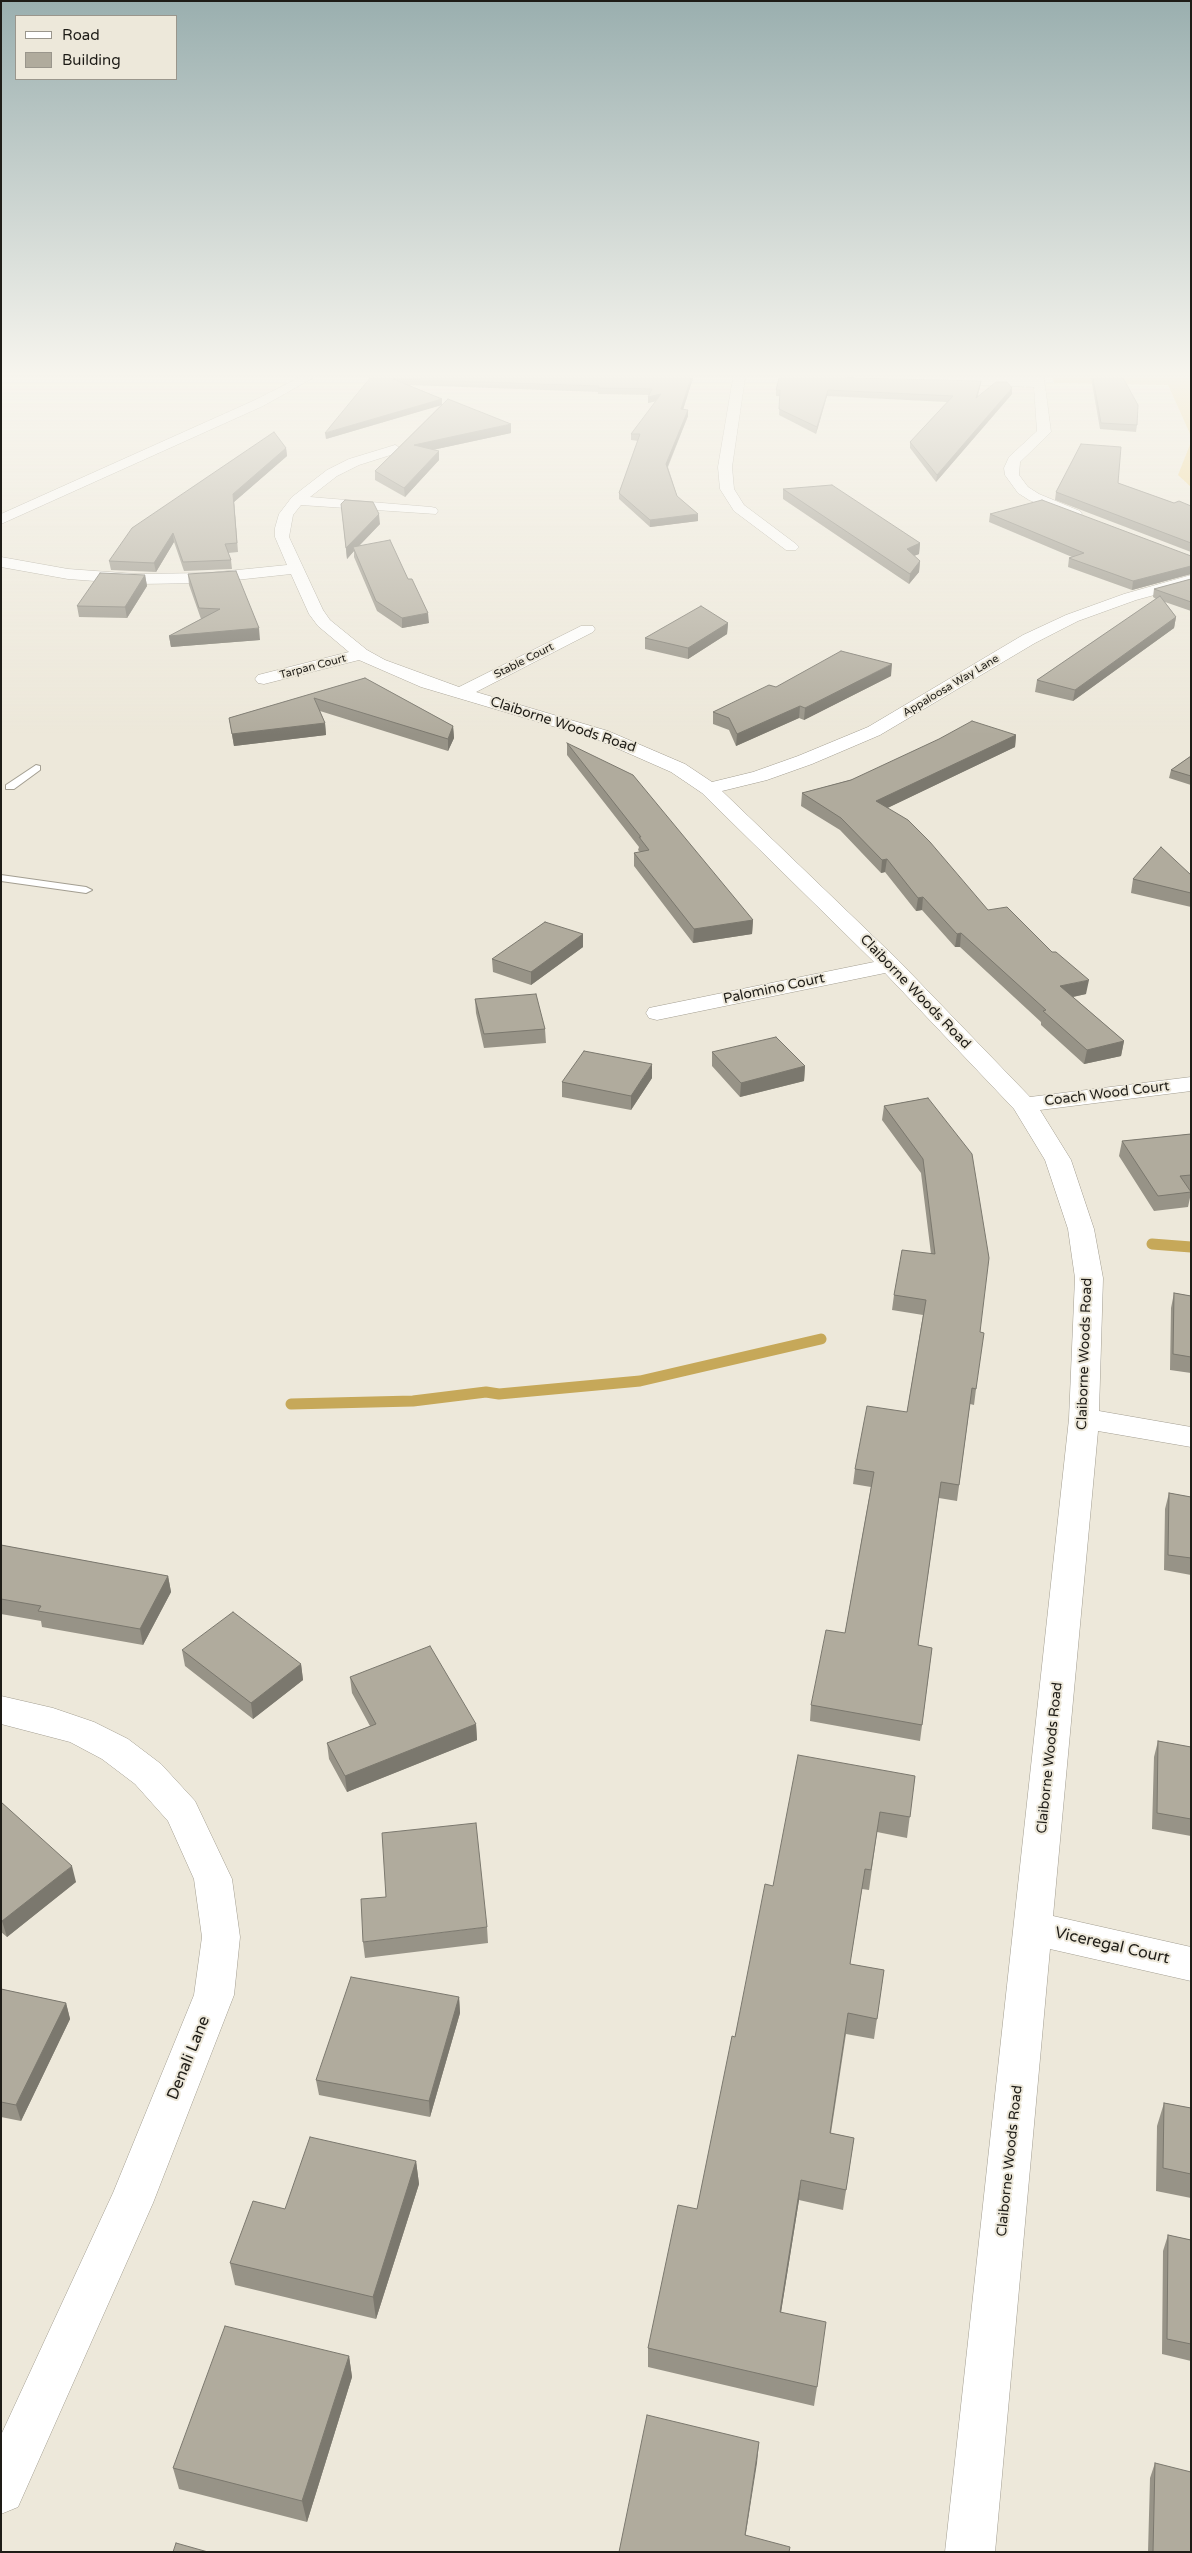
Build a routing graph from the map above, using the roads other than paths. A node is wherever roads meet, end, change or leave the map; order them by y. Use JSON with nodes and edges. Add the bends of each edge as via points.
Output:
{"nodes":[{"id":1,"x":51,"y":497,"type":"edge"},
{"id":2,"x":301,"y":497,"type":"edge"},
{"id":3,"x":732,"y":497,"type":"edge"},
{"id":4,"x":1034,"y":497,"type":"edge"},
{"id":5,"x":297,"y":500,"type":"junction"},
{"id":6,"x":430,"y":511,"type":"dead end"},
{"id":7,"x":1085,"y":518,"type":"edge"},
{"id":8,"x":1,"y":520,"type":"edge"},
{"id":9,"x":791,"y":548,"type":"dead end"},
{"id":10,"x":1,"y":562,"type":"edge"},
{"id":11,"x":295,"y":569,"type":"junction"},
{"id":12,"x":1191,"y":580,"type":"edge"},
{"id":13,"x":588,"y":629,"type":"dead end"},
{"id":14,"x":361,"y":654,"type":"junction"},
{"id":15,"x":264,"y":679,"type":"dead end"},
{"id":16,"x":461,"y":693,"type":"junction"},
{"id":17,"x":36,"y":768,"type":"dead end"},
{"id":18,"x":6,"y":786,"type":"edge"},
{"id":19,"x":709,"y":788,"type":"junction"},
{"id":20,"x":1,"y":795,"type":"edge"},
{"id":21,"x":1,"y":878,"type":"edge"},
{"id":22,"x":86,"y":890,"type":"dead end"},
{"id":23,"x":890,"y":965,"type":"junction"},
{"id":24,"x":657,"y":1013,"type":"dead end"},
{"id":25,"x":1191,"y":1084,"type":"edge"},
{"id":26,"x":1024,"y":1105,"type":"junction"},
{"id":27,"x":1084,"y":1419,"type":"junction"},
{"id":28,"x":1191,"y":1437,"type":"edge"},
{"id":29,"x":1,"y":1710,"type":"edge"},
{"id":30,"x":1033,"y":1928,"type":"junction"},
{"id":31,"x":1191,"y":1964,"type":"edge"},
{"id":32,"x":4,"y":2476,"type":"edge"},
{"id":33,"x":970,"y":2552,"type":"edge"}],
"edges":[{"from":1,"to":8,"type":"street"},
{"from":2,"to":5,"type":"street","name":"Claiborne Woods Road"},
{"from":3,"to":9,"type":"street","via":[[739,508]]},
{"from":4,"to":7,"type":"street"},
{"from":5,"to":6,"type":"street"},
{"from":5,"to":11,"type":"street","name":"Claiborne Woods Road","via":[[286,514],[282,528],[282,537]]},
{"from":10,"to":11,"type":"street","via":[[68,574],[136,579],[208,578]]},
{"from":11,"to":14,"type":"street","name":"Claiborne Woods Road","via":[[324,623]]},
{"from":12,"to":19,"type":"street","name":"Appaloosa Way Lane","via":[[1072,618],[1028,639],[874,731],[760,776]]},
{"from":13,"to":16,"type":"street","name":"Stable Court"},
{"from":14,"to":15,"type":"street","name":"Tarpan Court"},
{"from":14,"to":16,"type":"street","name":"Claiborne Woods Road","via":[[428,683]]},
{"from":16,"to":19,"type":"street","name":"Claiborne Woods Road","via":[[602,735],[678,768]]},
{"from":17,"to":18,"type":"lane"},
{"from":18,"to":20,"type":"lane"},
{"from":19,"to":23,"type":"street","name":"Claiborne Woods Road"},
{"from":21,"to":22,"type":"lane"},
{"from":23,"to":24,"type":"street","name":"Palomino Court"},
{"from":23,"to":26,"type":"street","name":"Claiborne Woods Road"},
{"from":25,"to":26,"type":"street","name":"Coach Wood Court"},
{"from":26,"to":27,"type":"street","name":"Claiborne Woods Road","via":[[1058,1160],[1081,1229],[1089,1278]]},
{"from":27,"to":28,"type":"street"},
{"from":27,"to":30,"type":"street","name":"Claiborne Woods Road"},
{"from":29,"to":32,"type":"street","name":"Denali Lane","via":[[82,1732],[114,1749],[148,1774],[182,1812],[213,1879],[221,1937],[214,1995],[135,2194]]},
{"from":30,"to":31,"type":"street","name":"Viceregal Court"},
{"from":30,"to":33,"type":"street","name":"Claiborne Woods Road"}]}
